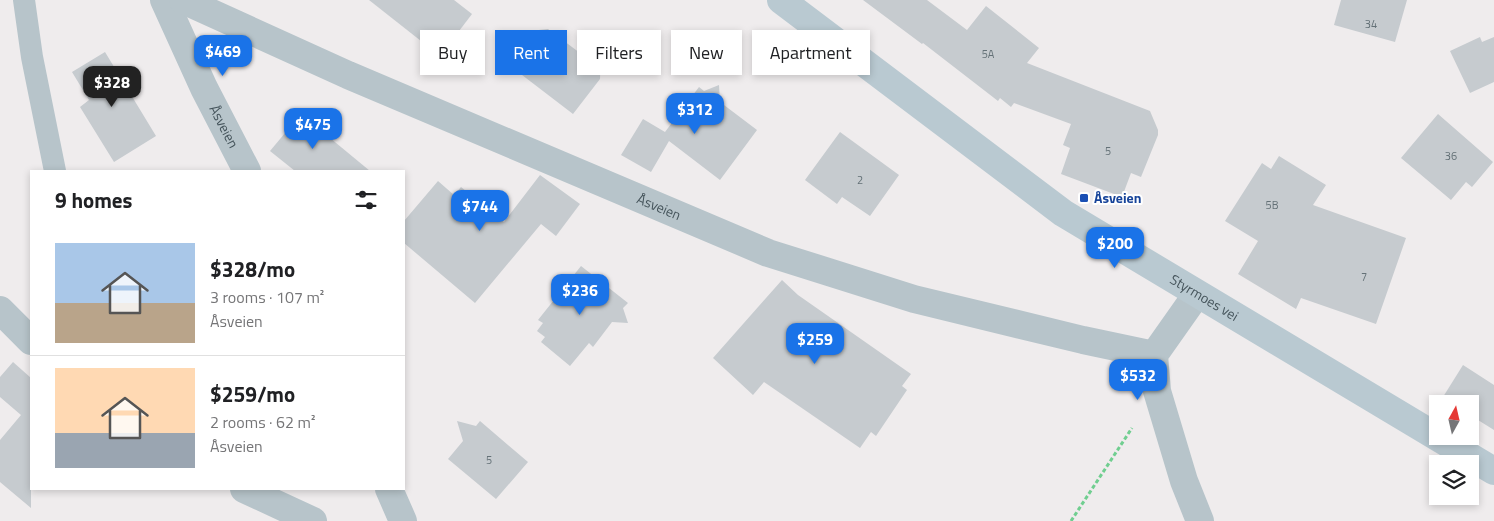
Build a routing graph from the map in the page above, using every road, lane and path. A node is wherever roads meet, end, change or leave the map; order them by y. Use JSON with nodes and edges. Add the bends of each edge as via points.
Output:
{"nodes":[{"id":1,"x":24,"y":0,"type":"edge"},
{"id":2,"x":164,"y":0,"type":"edge"},
{"id":3,"x":183,"y":0,"type":"edge"},
{"id":4,"x":781,"y":0,"type":"edge"},
{"id":5,"x":55,"y":170,"type":"edge"},
{"id":6,"x":245,"y":170,"type":"edge"},
{"id":7,"x":1198,"y":294,"type":"junction"},
{"id":8,"x":0,"y":310,"type":"edge"},
{"id":9,"x":30,"y":340,"type":"edge"},
{"id":10,"x":1154,"y":355,"type":"junction"},
{"id":11,"x":1157,"y":391,"type":"junction"},
{"id":12,"x":1494,"y":471,"type":"edge"},
{"id":13,"x":246,"y":490,"type":"edge"},
{"id":14,"x":389,"y":490,"type":"edge"},
{"id":15,"x":313,"y":521,"type":"edge"},
{"id":16,"x":403,"y":521,"type":"edge"},
{"id":17,"x":1071,"y":521,"type":"edge"},
{"id":18,"x":1200,"y":521,"type":"edge"}],
"edges":[{"from":1,"to":5,"type":"lane"},
{"from":2,"to":6,"type":"street","name":"Åsveien"},
{"from":3,"to":10,"type":"street","name":"Åsveien","via":[[348,75],[768,253],[914,299]]},
{"from":4,"to":7,"type":"main road","name":"Styrmoes vei","via":[[1062,213]]},
{"from":7,"to":10,"type":"street"},
{"from":7,"to":12,"type":"main road","name":"Styrmoes vei"},
{"from":8,"to":9,"type":"street"},
{"from":10,"to":11,"type":"street"},
{"from":11,"to":17,"type":"path"},
{"from":11,"to":18,"type":"street","via":[[1184,481]]},
{"from":13,"to":15,"type":"street"},
{"from":14,"to":16,"type":"street"}]}
